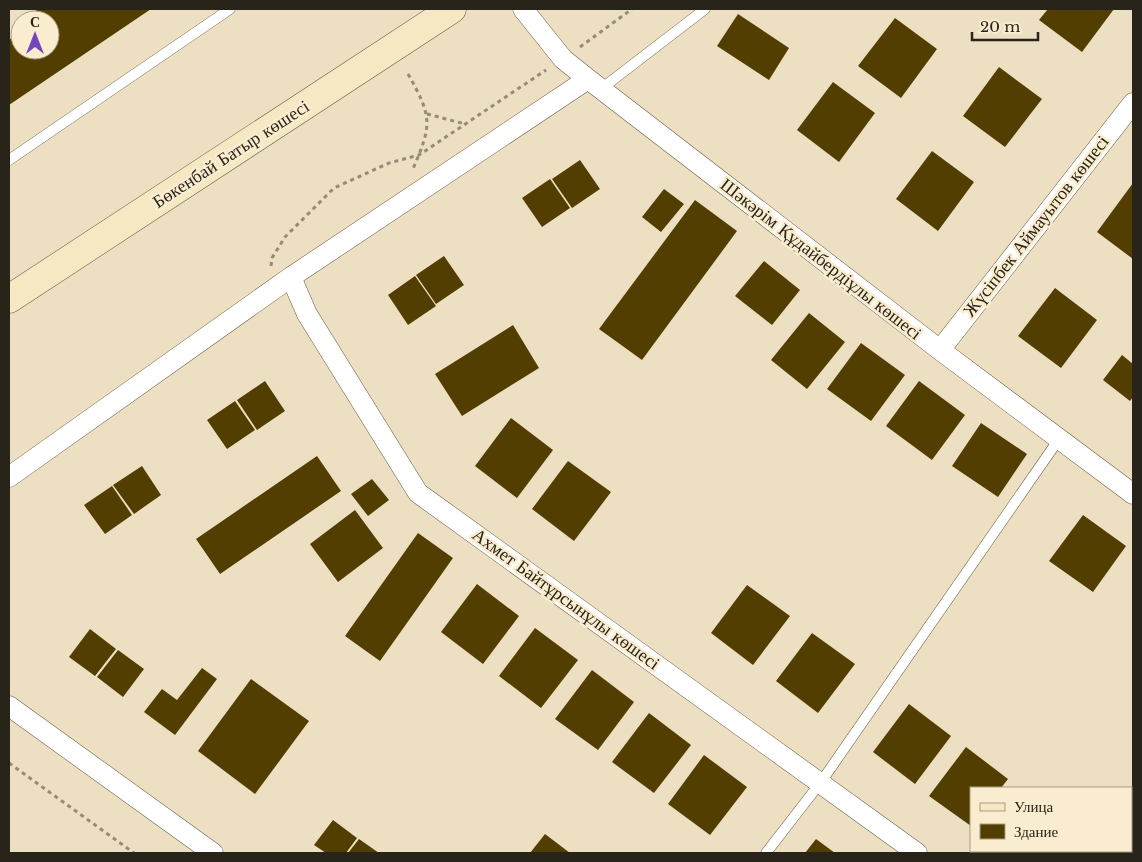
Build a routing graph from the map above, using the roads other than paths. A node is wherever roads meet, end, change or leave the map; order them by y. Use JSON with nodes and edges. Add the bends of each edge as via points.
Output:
{"nodes":[{"id":1,"x":230,"y":9,"type":"edge"},
{"id":2,"x":452,"y":9,"type":"edge"},
{"id":3,"x":523,"y":9,"type":"edge"},
{"id":4,"x":705,"y":9,"type":"edge"},
{"id":5,"x":595,"y":84,"type":"junction"},
{"id":6,"x":1133,"y":103,"type":"edge"},
{"id":7,"x":9,"y":160,"type":"edge"},
{"id":8,"x":291,"y":277,"type":"junction"},
{"id":9,"x":9,"y":299,"type":"edge"},
{"id":10,"x":940,"y":350,"type":"junction"},
{"id":11,"x":1059,"y":439,"type":"junction"},
{"id":12,"x":9,"y":477,"type":"edge"},
{"id":13,"x":1133,"y":494,"type":"edge"},
{"id":14,"x":9,"y":706,"type":"edge"},
{"id":15,"x":821,"y":782,"type":"junction"},
{"id":16,"x":213,"y":853,"type":"edge"},
{"id":17,"x":766,"y":853,"type":"edge"},
{"id":18,"x":917,"y":853,"type":"edge"}],
"edges":[{"from":1,"to":7,"type":"lane"},
{"from":2,"to":9,"type":"main road","name":"Бөкенбай Батыр көшесі"},
{"from":3,"to":5,"type":"street","name":"Шәкәрім Құдайбердіұлы көшесі","via":[[563,59]]},
{"from":4,"to":5,"type":"lane"},
{"from":5,"to":8,"type":"street","via":[[399,205]]},
{"from":5,"to":10,"type":"street","name":"Шәкәрім Құдайбердіұлы көшесі"},
{"from":6,"to":10,"type":"street","name":"Жүсіпбек Аймауытов көшесі"},
{"from":8,"to":12,"type":"street"},
{"from":8,"to":15,"type":"street","name":"Ахмет Байтұрсынұлы көшесі","via":[[307,314],[418,493]]},
{"from":10,"to":11,"type":"street","name":"Шәкәрім Құдайбердіұлы көшесі"},
{"from":11,"to":13,"type":"street","name":"Шәкәрім Құдайбердіұлы көшесі"},
{"from":11,"to":15,"type":"lane"},
{"from":14,"to":16,"type":"street"},
{"from":15,"to":17,"type":"lane"},
{"from":15,"to":18,"type":"street","name":"Ахмет Байтұрсынұлы көшесі"}]}
